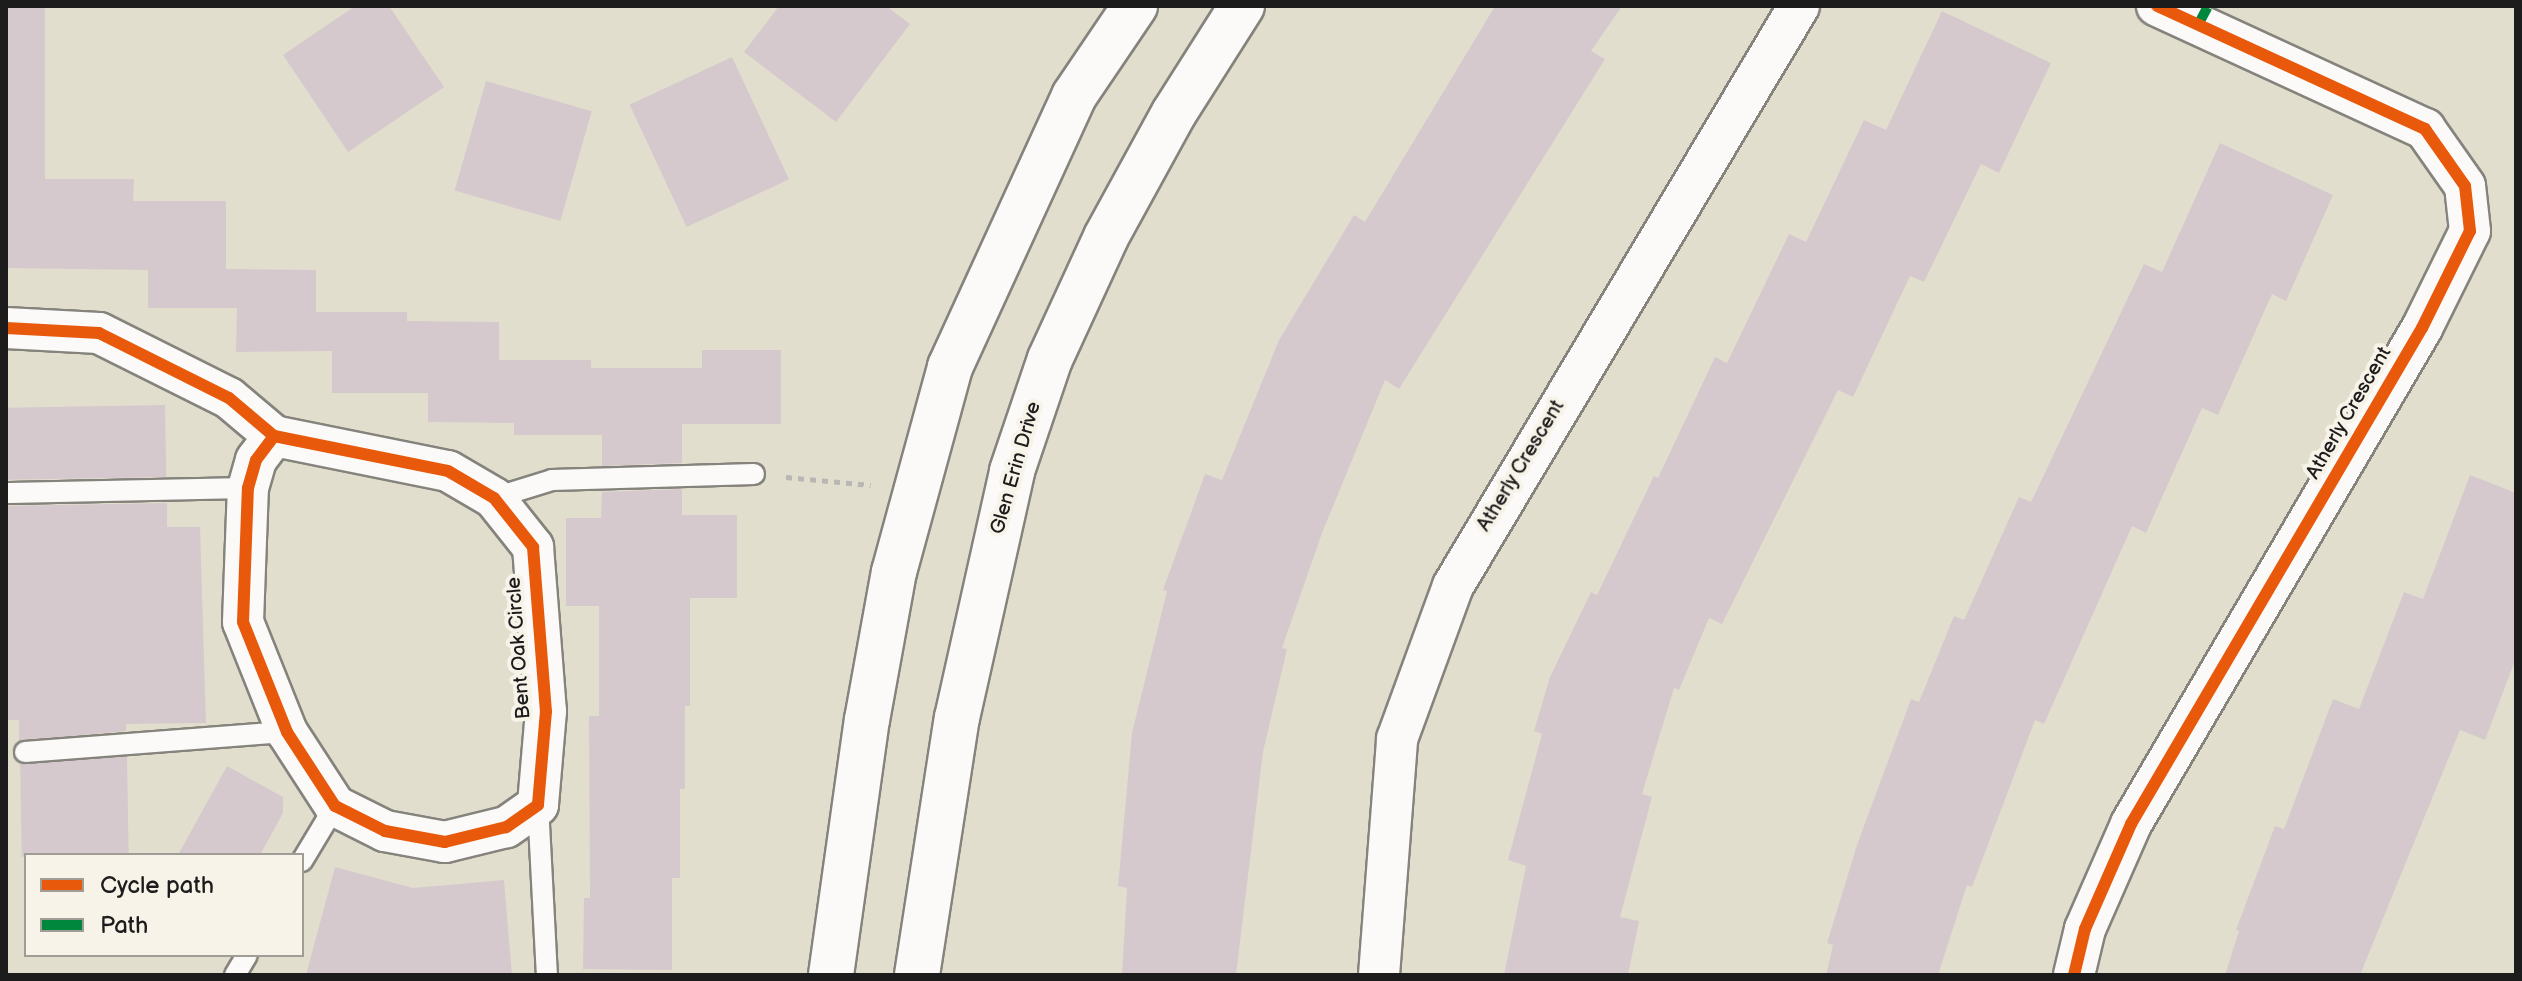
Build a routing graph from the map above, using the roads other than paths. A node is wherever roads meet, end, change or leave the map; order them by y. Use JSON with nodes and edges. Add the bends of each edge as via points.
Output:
{"nodes":[{"id":1,"x":1135,"y":6,"type":"edge"},
{"id":2,"x":1242,"y":6,"type":"edge"},
{"id":3,"x":1799,"y":6,"type":"edge"},
{"id":4,"x":2157,"y":6,"type":"edge"},
{"id":5,"x":6,"y":328,"type":"edge"},
{"id":6,"x":274,"y":436,"type":"junction"},
{"id":7,"x":754,"y":474,"type":"road end"},
{"id":8,"x":248,"y":488,"type":"junction"},
{"id":9,"x":6,"y":493,"type":"edge"},
{"id":10,"x":494,"y":498,"type":"junction"},
{"id":11,"x":287,"y":732,"type":"junction"},
{"id":12,"x":25,"y":752,"type":"dead end"},
{"id":13,"x":538,"y":805,"type":"junction"},
{"id":14,"x":335,"y":806,"type":"junction"},
{"id":15,"x":304,"y":858,"type":"edge"},
{"id":16,"x":246,"y":957,"type":"edge"},
{"id":17,"x":235,"y":975,"type":"edge"},
{"id":18,"x":547,"y":975,"type":"edge"},
{"id":19,"x":831,"y":975,"type":"edge"},
{"id":20,"x":917,"y":975,"type":"edge"},
{"id":21,"x":1379,"y":975,"type":"edge"},
{"id":22,"x":2074,"y":975,"type":"edge"}],
"edges":[{"from":1,"to":19,"type":"street","via":[[1074,96],[950,367],[894,572]]},
{"from":2,"to":20,"type":"street","name":"Glen Erin Drive","via":[[1174,113],[1106,237],[1050,359],[1012,471],[957,718]]},
{"from":3,"to":21,"type":"street","name":"Atherly Crescent","via":[[1453,586],[1397,739]]},
{"from":4,"to":22,"type":"street","name":"Atherly Crescent","via":[[2425,129],[2465,186],[2470,231],[2422,328],[2131,824],[2085,929]]},
{"from":5,"to":6,"type":"street","name":"Bent Oak Circle","via":[[99,333],[229,398]]},
{"from":6,"to":8,"type":"street","via":[[256,460]]},
{"from":6,"to":10,"type":"street","name":"Bent Oak Circle","via":[[448,471]]},
{"from":7,"to":10,"type":"lane","via":[[552,480]]},
{"from":8,"to":9,"type":"lane"},
{"from":8,"to":11,"type":"street","via":[[243,622]]},
{"from":10,"to":13,"type":"street","name":"Bent Oak Circle","via":[[533,547],[546,711]]},
{"from":11,"to":12,"type":"lane"},
{"from":11,"to":14,"type":"street"},
{"from":13,"to":14,"type":"street","via":[[506,827],[445,842],[385,831]]},
{"from":13,"to":18,"type":"lane"},
{"from":14,"to":15,"type":"lane"},
{"from":16,"to":17,"type":"lane"}]}
